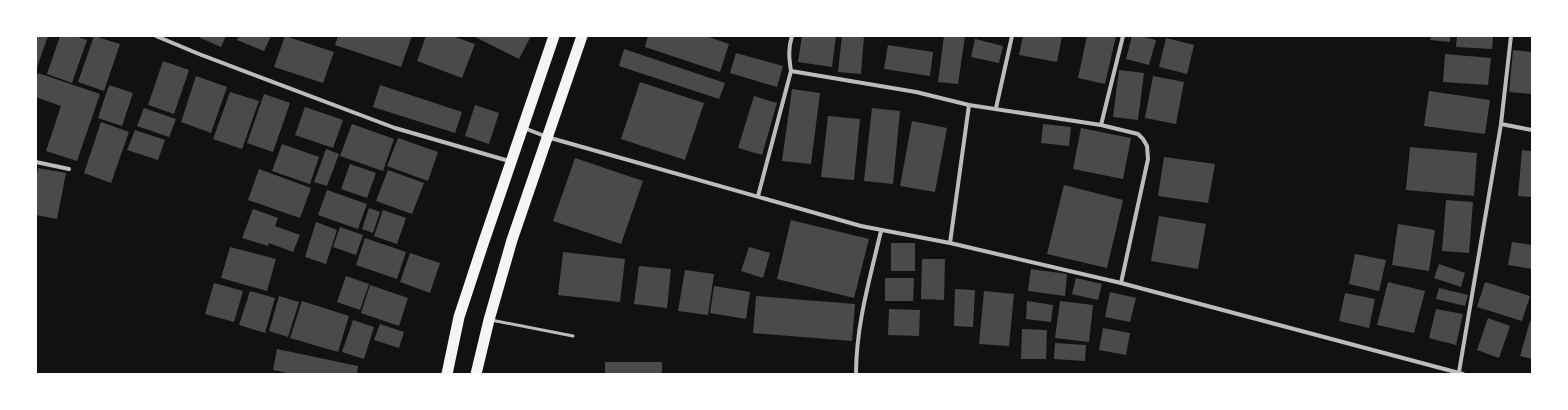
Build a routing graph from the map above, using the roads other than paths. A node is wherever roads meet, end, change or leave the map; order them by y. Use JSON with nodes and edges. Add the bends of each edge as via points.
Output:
{"nodes":[{"id":1,"x":156,"y":36,"type":"edge"},
{"id":2,"x":554,"y":36,"type":"edge"},
{"id":3,"x":582,"y":36,"type":"edge"},
{"id":4,"x":792,"y":36,"type":"edge"},
{"id":5,"x":1012,"y":36,"type":"edge"},
{"id":6,"x":1123,"y":36,"type":"edge"},
{"id":7,"x":1511,"y":36,"type":"edge"},
{"id":8,"x":791,"y":70,"type":"junction"},
{"id":9,"x":969,"y":105,"type":"junction"},
{"id":10,"x":996,"y":108,"type":"junction"},
{"id":11,"x":1501,"y":124,"type":"junction"},
{"id":12,"x":1100,"y":125,"type":"junction"},
{"id":13,"x":523,"y":128,"type":"junction"},
{"id":14,"x":1532,"y":130,"type":"edge"},
{"id":15,"x":547,"y":137,"type":"junction"},
{"id":16,"x":36,"y":162,"type":"edge"},
{"id":17,"x":512,"y":162,"type":"junction"},
{"id":18,"x":69,"y":169,"type":"dead end"},
{"id":19,"x":758,"y":196,"type":"junction"},
{"id":20,"x":882,"y":230,"type":"junction"},
{"id":21,"x":950,"y":243,"type":"junction"},
{"id":22,"x":1121,"y":283,"type":"junction"},
{"id":23,"x":489,"y":320,"type":"junction"},
{"id":24,"x":573,"y":336,"type":"dead end"},
{"id":25,"x":1461,"y":373,"type":"edge"},
{"id":26,"x":447,"y":374,"type":"edge"},
{"id":27,"x":476,"y":374,"type":"edge"},
{"id":28,"x":856,"y":374,"type":"edge"}],
"edges":[{"from":1,"to":17,"type":"street","via":[[395,128]]},
{"from":2,"to":13,"type":"highway"},
{"from":3,"to":15,"type":"highway"},
{"from":4,"to":8,"type":"street","via":[[789,45]]},
{"from":5,"to":10,"type":"street"},
{"from":6,"to":12,"type":"street"},
{"from":7,"to":11,"type":"street"},
{"from":8,"to":9,"type":"street","via":[[916,92]]},
{"from":8,"to":19,"type":"street"},
{"from":9,"to":10,"type":"street"},
{"from":9,"to":21,"type":"street"},
{"from":10,"to":12,"type":"street"},
{"from":11,"to":14,"type":"street"},
{"from":11,"to":25,"type":"street"},
{"from":12,"to":22,"type":"street","via":[[1138,134],[1147,146],[1148,159]]},
{"from":13,"to":15,"type":"street"},
{"from":13,"to":17,"type":"highway"},
{"from":15,"to":19,"type":"street"},
{"from":15,"to":23,"type":"highway","via":[[512,240]]},
{"from":16,"to":18,"type":"street"},
{"from":17,"to":26,"type":"highway","via":[[459,318]]},
{"from":19,"to":20,"type":"street"},
{"from":20,"to":21,"type":"street"},
{"from":20,"to":28,"type":"street","via":[[861,316]]},
{"from":21,"to":22,"type":"street"},
{"from":22,"to":25,"type":"street"},
{"from":23,"to":24,"type":"lane"},
{"from":23,"to":27,"type":"highway"}]}
